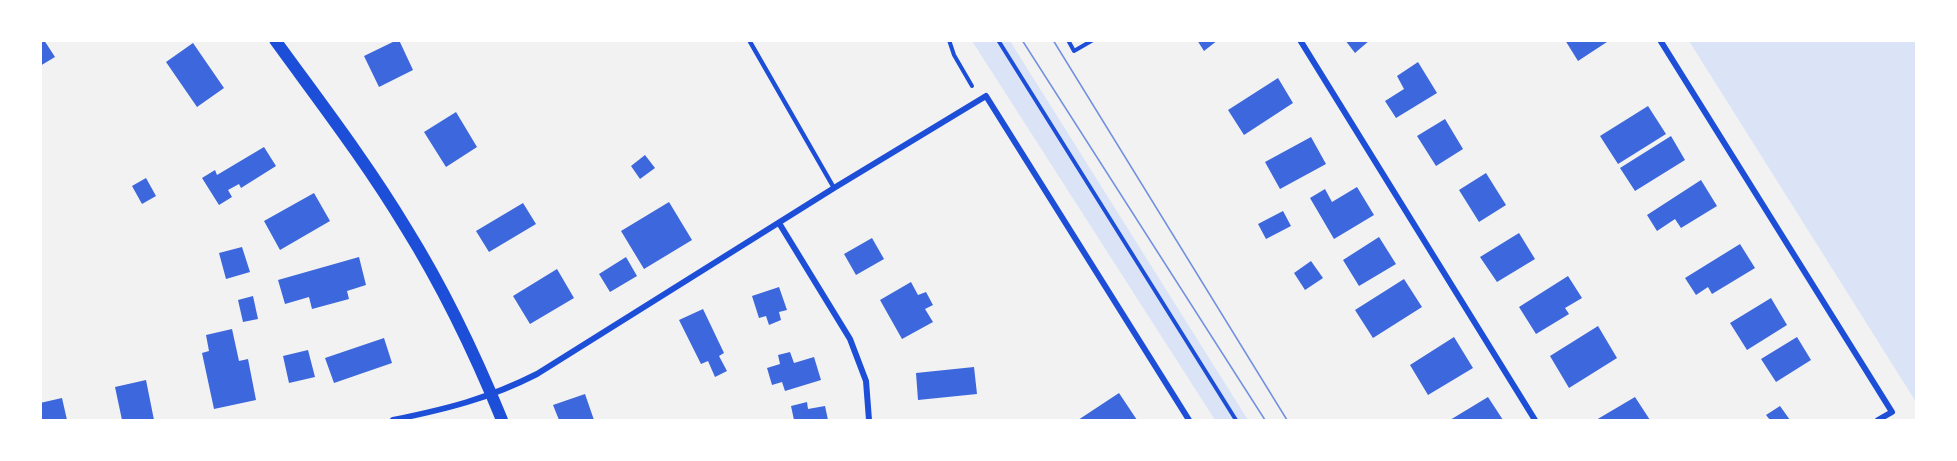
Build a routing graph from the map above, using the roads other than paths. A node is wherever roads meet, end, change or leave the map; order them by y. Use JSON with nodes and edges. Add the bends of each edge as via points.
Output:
{"nodes":[{"id":1,"x":275,"y":40,"type":"edge"},
{"id":2,"x":749,"y":40,"type":"edge"},
{"id":3,"x":1300,"y":40,"type":"edge"},
{"id":4,"x":1660,"y":40,"type":"edge"},
{"id":5,"x":834,"y":188,"type":"junction"},
{"id":6,"x":779,"y":223,"type":"junction"},
{"id":7,"x":492,"y":395,"type":"junction"},
{"id":8,"x":393,"y":420,"type":"edge"},
{"id":9,"x":502,"y":420,"type":"edge"},
{"id":10,"x":869,"y":420,"type":"edge"},
{"id":11,"x":1189,"y":420,"type":"edge"},
{"id":12,"x":1535,"y":420,"type":"edge"},
{"id":13,"x":1878,"y":420,"type":"edge"}],
"edges":[{"from":1,"to":7,"type":"main road","via":[[407,229]]},
{"from":2,"to":5,"type":"lane"},
{"from":3,"to":12,"type":"street"},
{"from":4,"to":13,"type":"street","via":[[1892,412]]},
{"from":5,"to":6,"type":"street"},
{"from":5,"to":11,"type":"street","via":[[983,98]]},
{"from":6,"to":7,"type":"street","via":[[546,369]]},
{"from":6,"to":10,"type":"street","via":[[850,339],[866,381]]},
{"from":7,"to":8,"type":"street","via":[[453,408]]},
{"from":7,"to":9,"type":"main road"}]}
